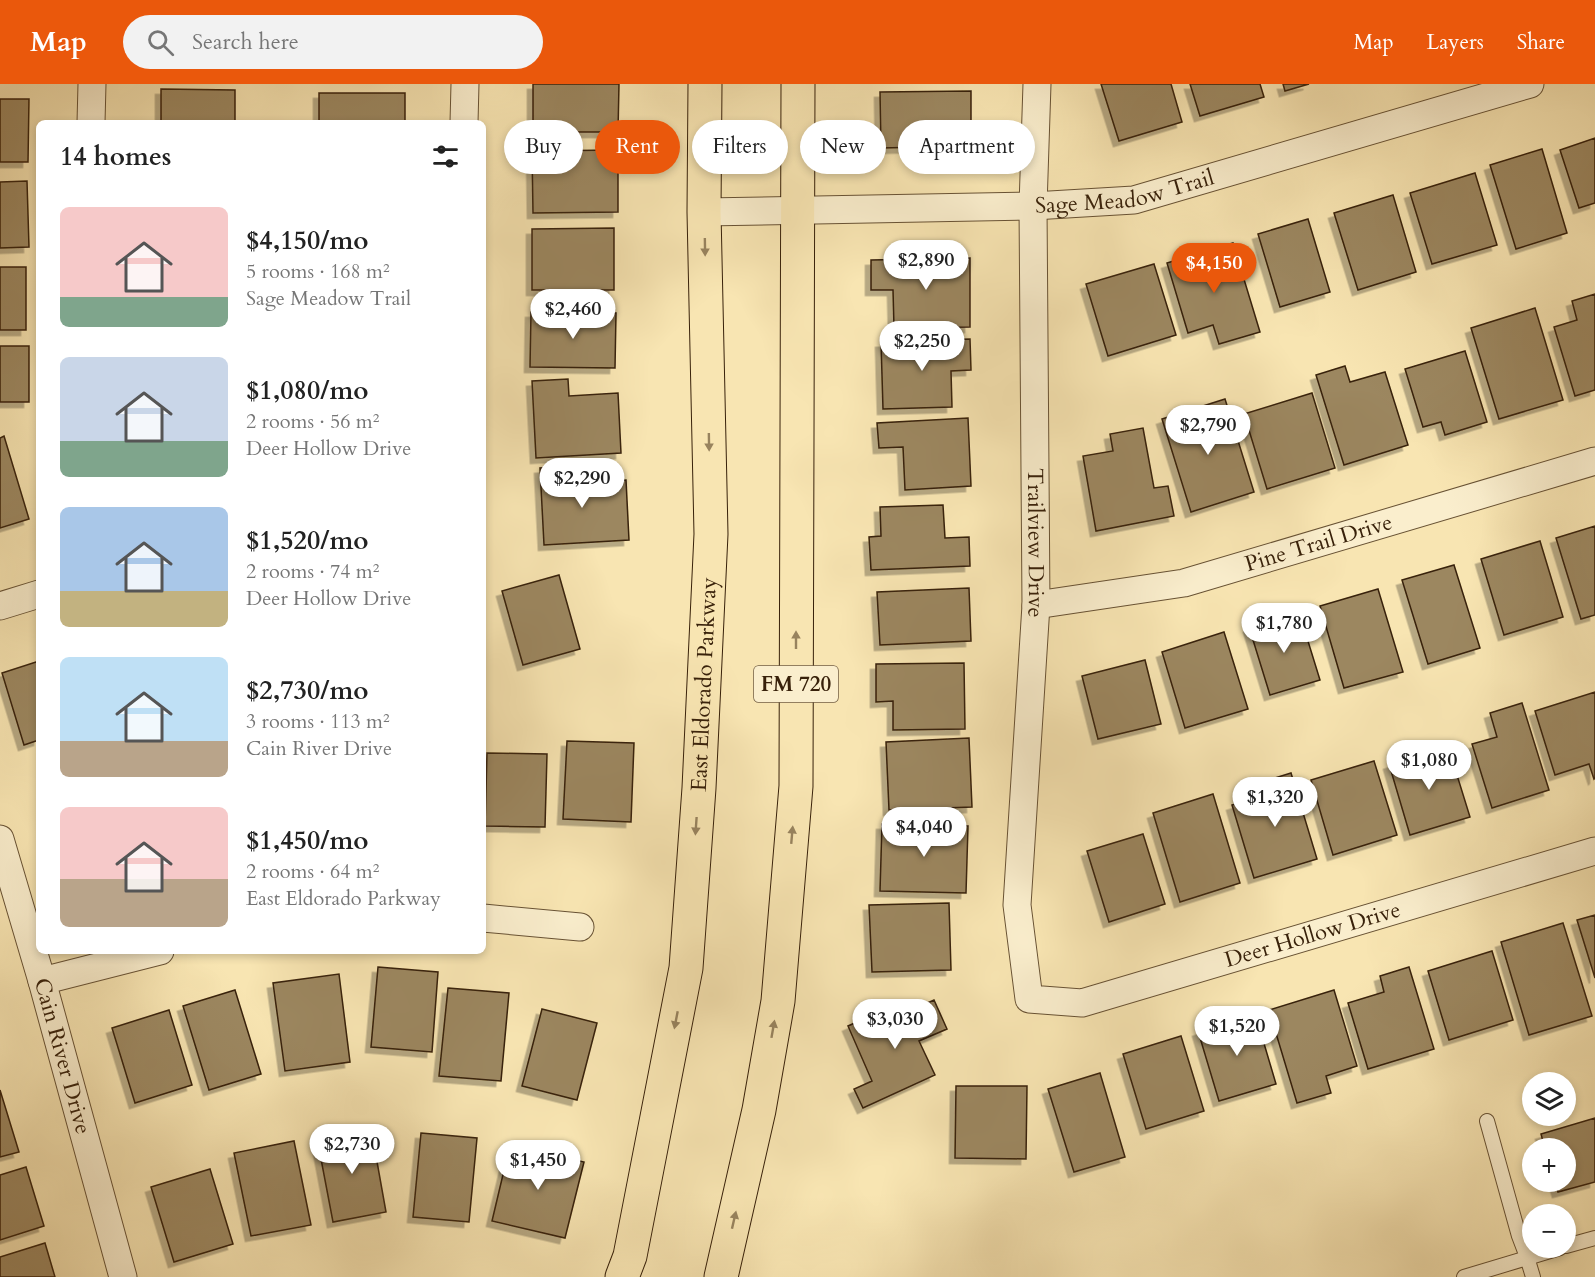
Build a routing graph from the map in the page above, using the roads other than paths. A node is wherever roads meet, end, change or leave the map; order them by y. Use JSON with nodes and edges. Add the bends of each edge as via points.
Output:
{"nodes":[{"id":1,"x":92,"y":84,"type":"edge"},
{"id":2,"x":465,"y":84,"type":"edge"},
{"id":3,"x":705,"y":84,"type":"edge"},
{"id":4,"x":798,"y":84,"type":"edge"},
{"id":5,"x":1037,"y":84,"type":"edge"},
{"id":6,"x":1530,"y":84,"type":"edge"},
{"id":7,"x":91,"y":120,"type":"edge"},
{"id":8,"x":464,"y":120,"type":"edge"},
{"id":9,"x":1033,"y":206,"type":"junction"},
{"id":10,"x":798,"y":211,"type":"junction"},
{"id":11,"x":704,"y":212,"type":"junction"},
{"id":12,"x":1595,"y":461,"type":"edge"},
{"id":13,"x":36,"y":595,"type":"edge"},
{"id":14,"x":1036,"y":605,"type":"junction"},
{"id":15,"x":0,"y":606,"type":"edge"},
{"id":16,"x":0,"y":838,"type":"edge"},
{"id":17,"x":1595,"y":851,"type":"edge"},
{"id":18,"x":486,"y":918,"type":"edge"},
{"id":19,"x":580,"y":927,"type":"dead end"},
{"id":20,"x":148,"y":954,"type":"edge"},
{"id":21,"x":42,"y":981,"type":"junction"},
{"id":22,"x":1029,"y":999,"type":"joint"},
{"id":23,"x":1487,"y":1121,"type":"dead end"},
{"id":24,"x":1595,"y":1238,"type":"edge"},
{"id":25,"x":1576,"y":1243,"type":"edge"},
{"id":26,"x":1522,"y":1244,"type":"edge"},
{"id":27,"x":1524,"y":1258,"type":"edge"},
{"id":28,"x":1527,"y":1258,"type":"edge"},
{"id":29,"x":123,"y":1277,"type":"edge"},
{"id":30,"x":622,"y":1277,"type":"edge"},
{"id":31,"x":721,"y":1277,"type":"edge"},
{"id":32,"x":1464,"y":1277,"type":"edge"},
{"id":33,"x":1533,"y":1277,"type":"edge"}],
"edges":[{"from":1,"to":7,"type":"street"},
{"from":2,"to":8,"type":"street"},
{"from":3,"to":11,"type":"main road","name":"East Eldorado Parkway"},
{"from":4,"to":10,"type":"main road","number":"FM 720"},
{"from":5,"to":9,"type":"street","name":"Trailview Drive"},
{"from":6,"to":9,"type":"street","name":"Sage Meadow Trail","via":[[1134,200]]},
{"from":9,"to":10,"type":"street","name":"Sage Meadow Trail"},
{"from":9,"to":14,"type":"street","name":"Trailview Drive"},
{"from":10,"to":11,"type":"street","name":"Sage Meadow Trail"},
{"from":31,"to":10,"type":"main road","number":"FM 720","one_way":true,"via":[[759,1110],[778,1001],[796,786]]},
{"from":11,"to":30,"type":"main road","name":"East Eldorado Parkway","one_way":true,"via":[[711,534],[687,957],[630,1256]]},
{"from":12,"to":14,"type":"street","name":"Pine Trail Drive","via":[[1184,584]]},
{"from":13,"to":15,"type":"street"},
{"from":14,"to":22,"type":"street","name":"Trailview Drive","via":[[1017,905]]},
{"from":16,"to":21,"type":"street","name":"Cain River Drive"},
{"from":17,"to":22,"type":"street","name":"Deer Hollow Drive","via":[[1082,1003]]},
{"from":18,"to":19,"type":"street"},
{"from":20,"to":21,"type":"street"},
{"from":21,"to":29,"type":"street","name":"Cain River Drive"},
{"from":23,"to":26,"type":"lane"},
{"from":24,"to":25,"type":"lane"},
{"from":27,"to":32,"type":"lane"},
{"from":28,"to":33,"type":"lane"}]}
